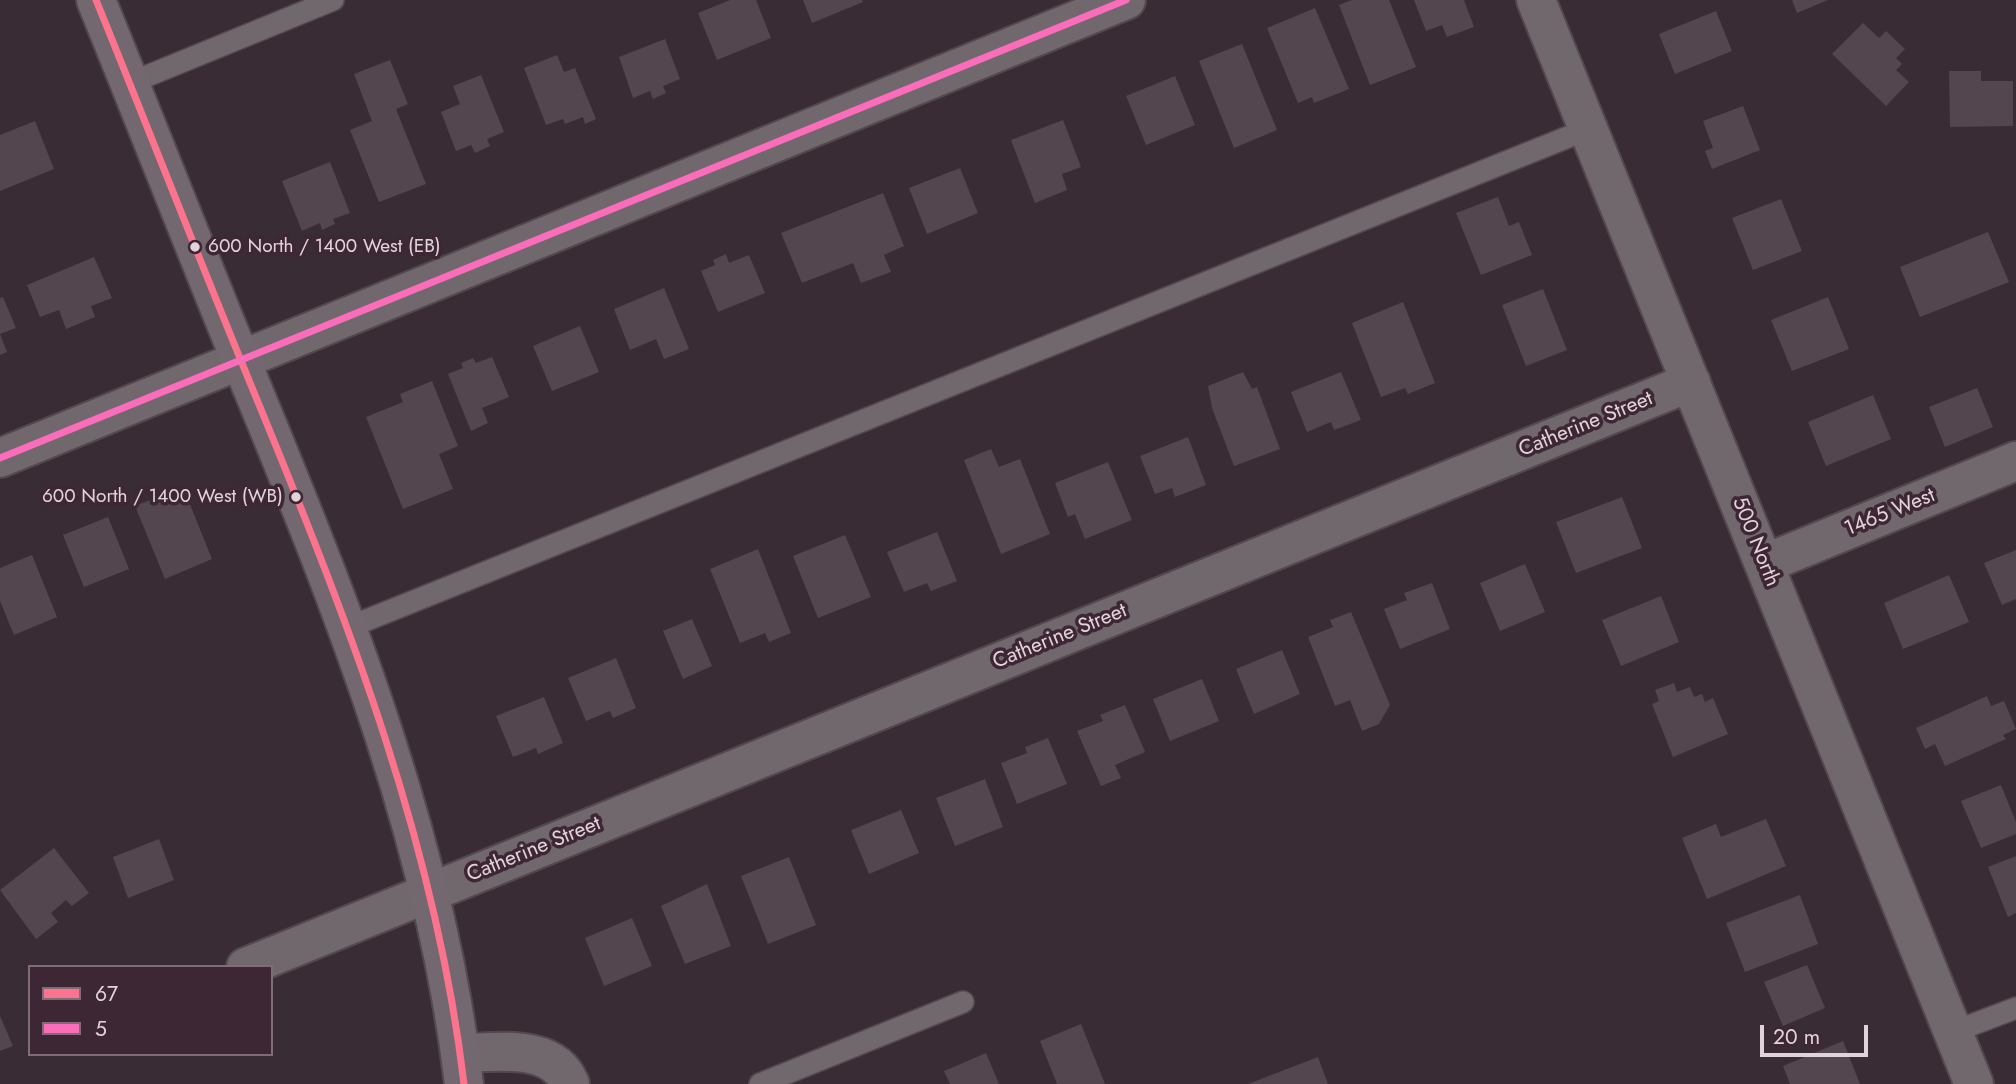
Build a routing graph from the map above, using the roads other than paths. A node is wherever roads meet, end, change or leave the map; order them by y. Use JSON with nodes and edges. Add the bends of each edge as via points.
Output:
{"nodes":[{"id":1,"x":96,"y":0,"type":"edge"},
{"id":2,"x":334,"y":0,"type":"edge"},
{"id":3,"x":1126,"y":0,"type":"edge"},
{"id":4,"x":1536,"y":0,"type":"edge"},
{"id":5,"x":130,"y":83,"type":"junction"},
{"id":6,"x":1588,"y":129,"type":"junction"},
{"id":7,"x":242,"y":360,"type":"junction"},
{"id":8,"x":1691,"y":382,"type":"junction"},
{"id":9,"x":0,"y":458,"type":"edge"},
{"id":10,"x":2016,"y":461,"type":"edge"},
{"id":11,"x":1764,"y":564,"type":"junction"},
{"id":12,"x":347,"y":628,"type":"junction"},
{"id":13,"x":429,"y":892,"type":"junction"},
{"id":14,"x":251,"y":965,"type":"edge"},
{"id":15,"x":963,"y":1002,"type":"dead end"},
{"id":16,"x":2016,"y":1008,"type":"edge"},
{"id":17,"x":1953,"y":1032,"type":"junction"},
{"id":18,"x":462,"y":1068,"type":"edge"},
{"id":19,"x":570,"y":1084,"type":"edge"},
{"id":20,"x":760,"y":1084,"type":"edge"},
{"id":21,"x":1974,"y":1084,"type":"edge"}],
"edges":[{"from":1,"to":5,"type":"main road"},
{"from":2,"to":5,"type":"lane"},
{"from":3,"to":7,"type":"street"},
{"from":4,"to":6,"type":"street","name":"500 North"},
{"from":5,"to":7,"type":"main road"},
{"from":6,"to":8,"type":"street","name":"500 North"},
{"from":6,"to":12,"type":"lane"},
{"from":7,"to":9,"type":"street"},
{"from":7,"to":12,"type":"main road"},
{"from":8,"to":11,"type":"street","name":"500 North"},
{"from":8,"to":13,"type":"street","name":"Catherine Street"},
{"from":10,"to":11,"type":"street","name":"1465 West"},
{"from":11,"to":17,"type":"street","name":"500 North"},
{"from":12,"to":13,"type":"main road","via":[[393,761]]},
{"from":13,"to":14,"type":"street","name":"Catherine Street"},
{"from":13,"to":18,"type":"main road"},
{"from":15,"to":20,"type":"lane"},
{"from":16,"to":17,"type":"lane"},
{"from":17,"to":21,"type":"street","name":"500 North"},
{"from":18,"to":19,"type":"street","via":[[532,1054],[546,1057]]}]}
